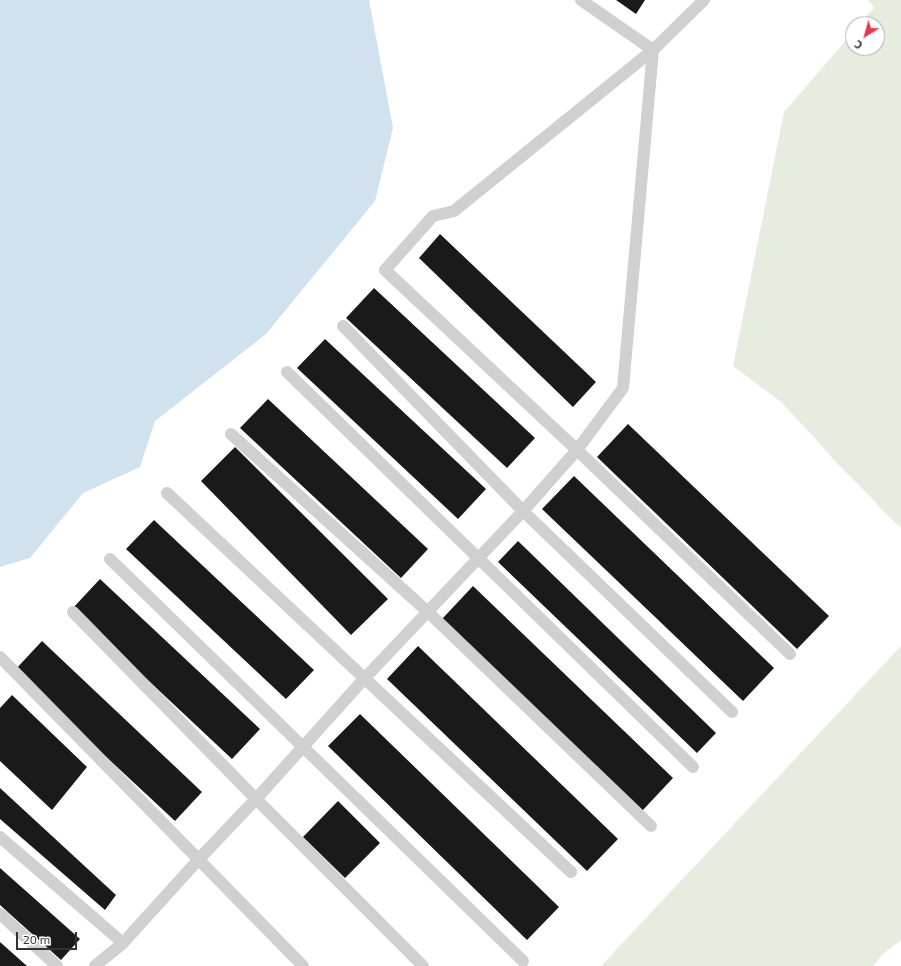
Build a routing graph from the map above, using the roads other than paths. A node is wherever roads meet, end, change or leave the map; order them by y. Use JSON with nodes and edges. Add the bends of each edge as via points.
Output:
{"nodes":[{"id":1,"x":581,"y":0,"type":"edge"},
{"id":2,"x":704,"y":0,"type":"edge"},
{"id":3,"x":653,"y":50,"type":"junction"},
{"id":4,"x":343,"y":326,"type":"dead end"},
{"id":5,"x":287,"y":372,"type":"dead end"},
{"id":6,"x":231,"y":434,"type":"dead end"},
{"id":7,"x":577,"y":450,"type":"junction"},
{"id":8,"x":167,"y":493,"type":"dead end"},
{"id":9,"x":523,"y":511,"type":"junction"},
{"id":10,"x":478,"y":558,"type":"junction"},
{"id":11,"x":110,"y":559,"type":"dead end"},
{"id":12,"x":73,"y":612,"type":"dead end"},
{"id":13,"x":428,"y":612,"type":"junction"},
{"id":14,"x":790,"y":654,"type":"dead end"},
{"id":15,"x":0,"y":657,"type":"edge"},
{"id":16,"x":364,"y":679,"type":"junction"},
{"id":17,"x":732,"y":712,"type":"dead end"},
{"id":18,"x":303,"y":746,"type":"junction"},
{"id":19,"x":693,"y":767,"type":"dead end"},
{"id":20,"x":256,"y":799,"type":"junction"},
{"id":21,"x":651,"y":826,"type":"dead end"},
{"id":22,"x":0,"y":837,"type":"edge"},
{"id":23,"x":199,"y":859,"type":"junction"},
{"id":24,"x":571,"y":872,"type":"dead end"},
{"id":25,"x":0,"y":914,"type":"edge"},
{"id":26,"x":124,"y":943,"type":"junction"},
{"id":27,"x":523,"y":961,"type":"dead end"},
{"id":28,"x":57,"y":966,"type":"edge"},
{"id":29,"x":95,"y":966,"type":"edge"},
{"id":30,"x":303,"y":966,"type":"edge"},
{"id":31,"x":423,"y":966,"type":"edge"}],
"edges":[{"from":1,"to":3,"type":"lane"},
{"from":2,"to":3,"type":"lane"},
{"from":3,"to":7,"type":"lane","via":[[623,388]]},
{"from":3,"to":7,"type":"lane","via":[[454,211],[433,216],[385,270]]},
{"from":4,"to":9,"type":"lane"},
{"from":5,"to":10,"type":"lane"},
{"from":6,"to":13,"type":"lane"},
{"from":7,"to":9,"type":"lane"},
{"from":7,"to":14,"type":"lane"},
{"from":8,"to":16,"type":"lane"},
{"from":9,"to":10,"type":"lane"},
{"from":9,"to":17,"type":"lane"},
{"from":10,"to":13,"type":"lane"},
{"from":10,"to":19,"type":"lane"},
{"from":11,"to":18,"type":"lane"},
{"from":12,"to":20,"type":"lane"},
{"from":13,"to":16,"type":"lane"},
{"from":13,"to":21,"type":"lane"},
{"from":15,"to":23,"type":"lane"},
{"from":16,"to":18,"type":"lane"},
{"from":16,"to":24,"type":"lane"},
{"from":18,"to":20,"type":"lane"},
{"from":18,"to":27,"type":"lane"},
{"from":20,"to":23,"type":"lane"},
{"from":20,"to":31,"type":"lane"},
{"from":22,"to":26,"type":"lane"},
{"from":23,"to":26,"type":"lane"},
{"from":23,"to":30,"type":"lane"},
{"from":25,"to":28,"type":"lane"},
{"from":26,"to":29,"type":"lane"}]}
